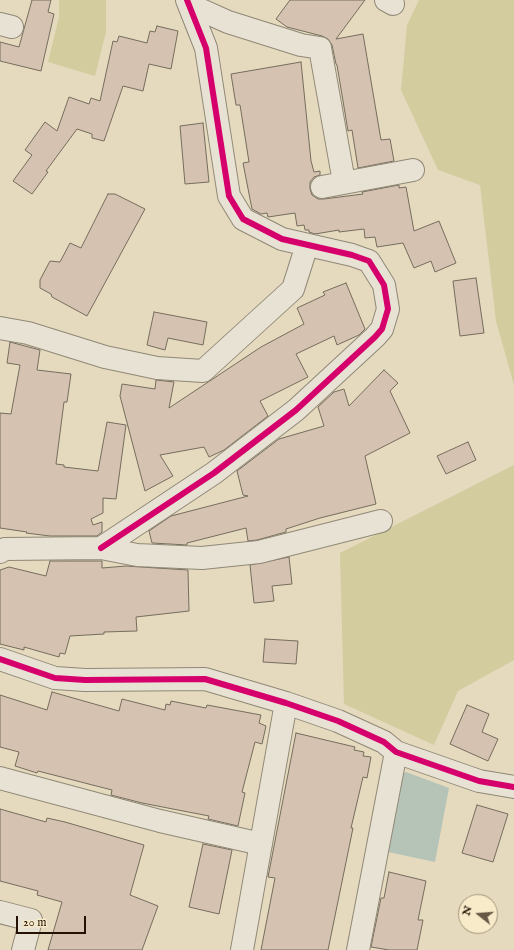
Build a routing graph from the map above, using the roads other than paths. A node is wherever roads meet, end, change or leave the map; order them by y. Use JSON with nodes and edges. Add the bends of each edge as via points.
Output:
{"nodes":[{"id":1,"x":189,"y":2,"type":"edge"},
{"id":2,"x":413,"y":170,"type":"dead end"},
{"id":3,"x":344,"y":182,"type":"junction"},
{"id":4,"x":322,"y":186,"type":"dead end"},
{"id":5,"x":307,"y":245,"type":"junction"},
{"id":6,"x":0,"y":328,"type":"edge"},
{"id":7,"x":380,"y":521,"type":"dead end"},
{"id":8,"x":101,"y":548,"type":"junction"},
{"id":9,"x":2,"y":550,"type":"edge"},
{"id":10,"x":0,"y":659,"type":"edge"},
{"id":11,"x":286,"y":703,"type":"junction"},
{"id":12,"x":396,"y":752,"type":"junction"},
{"id":13,"x":0,"y":778,"type":"edge"},
{"id":14,"x":514,"y":787,"type":"edge"},
{"id":15,"x":261,"y":844,"type":"junction"},
{"id":16,"x":0,"y":912,"type":"edge"},
{"id":17,"x":23,"y":950,"type":"edge"},
{"id":18,"x":242,"y":950,"type":"edge"},
{"id":19,"x":358,"y":950,"type":"edge"}],
"edges":[{"from":1,"to":3,"type":"street","via":[[228,22],[301,45],[320,48]]},
{"from":1,"to":5,"type":"street","via":[[206,48],[230,196],[243,219],[282,239]]},
{"from":2,"to":3,"type":"street"},
{"from":3,"to":4,"type":"street"},
{"from":5,"to":6,"type":"street","via":[[293,289],[203,371],[157,368],[105,357],[28,333]]},
{"from":5,"to":8,"type":"street","via":[[369,261],[384,285],[388,309],[382,329],[365,348],[296,410],[214,473]]},
{"from":7,"to":8,"type":"street","via":[[259,552],[202,558],[137,555]]},
{"from":8,"to":9,"type":"street"},
{"from":10,"to":11,"type":"street","via":[[55,678],[205,679]]},
{"from":11,"to":12,"type":"street","via":[[338,721],[384,742]]},
{"from":11,"to":15,"type":"street"},
{"from":12,"to":14,"type":"street","via":[[479,782]]},
{"from":12,"to":19,"type":"street"},
{"from":13,"to":15,"type":"street","via":[[160,821]]},
{"from":15,"to":18,"type":"street"},
{"from":16,"to":17,"type":"street","via":[[31,920]]}]}
